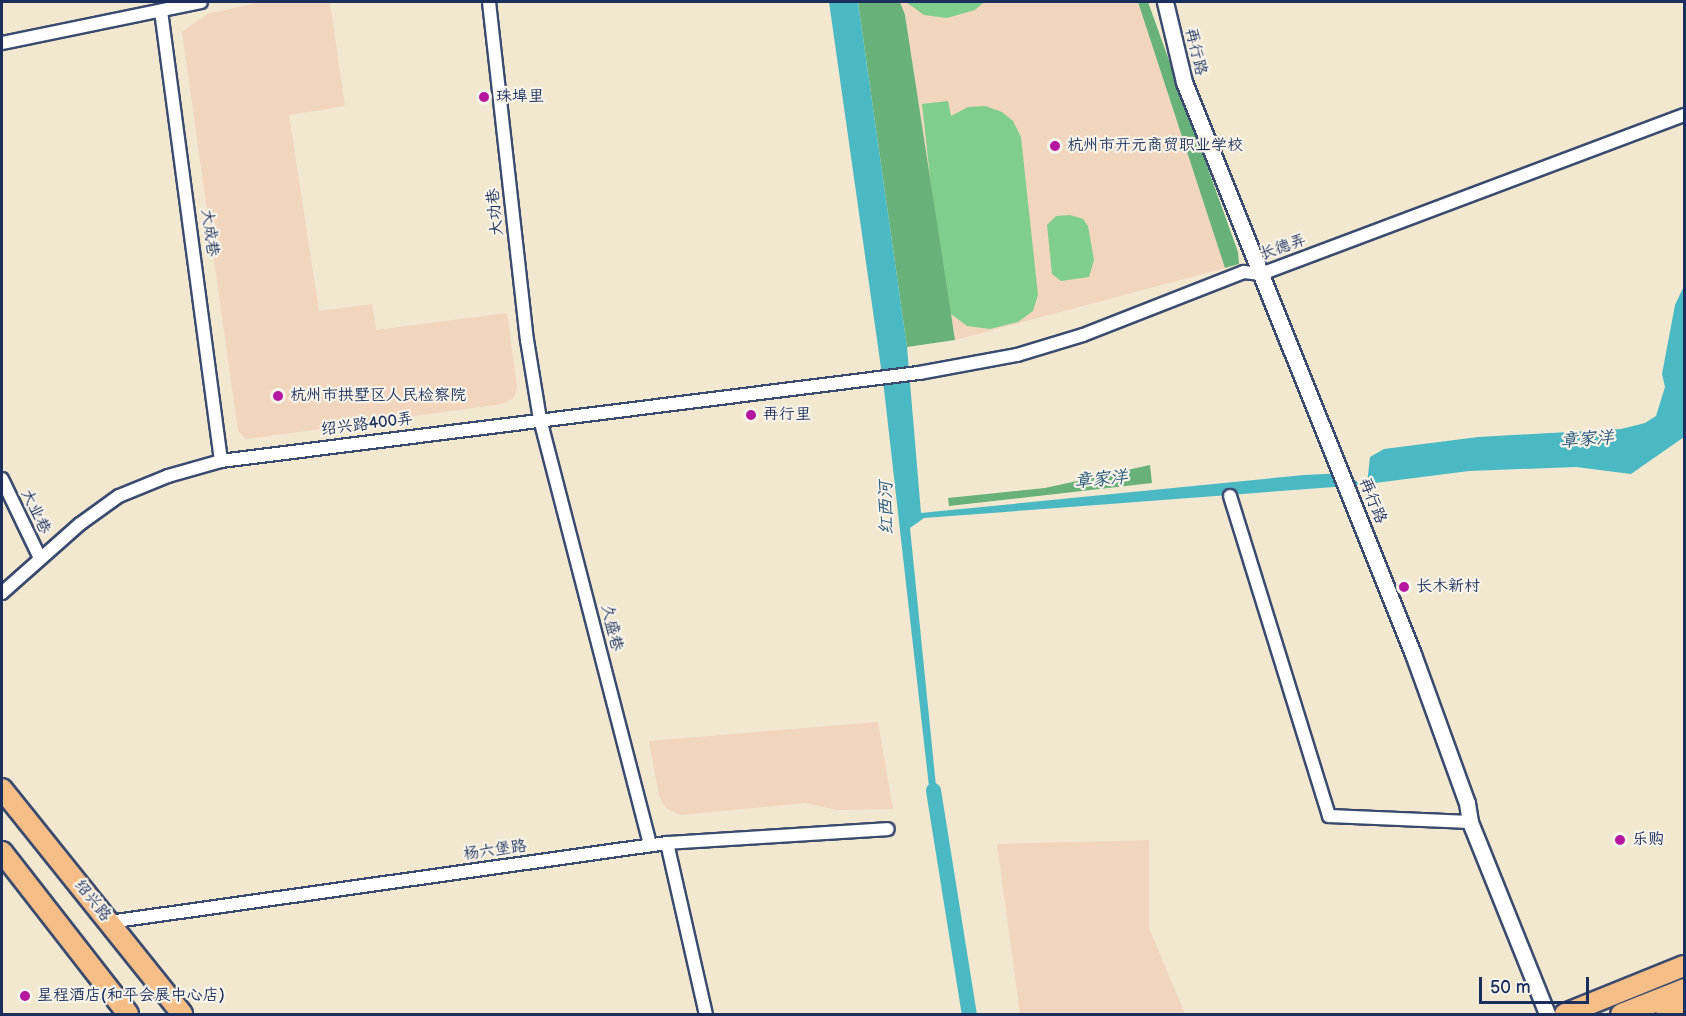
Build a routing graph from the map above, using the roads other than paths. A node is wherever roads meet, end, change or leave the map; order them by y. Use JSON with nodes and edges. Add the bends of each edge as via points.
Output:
{"nodes":[{"id":1,"x":201,"y":2,"type":"edge"},
{"id":2,"x":489,"y":2,"type":"edge"},
{"id":3,"x":1165,"y":2,"type":"edge"},
{"id":4,"x":161,"y":10,"type":"junction"},
{"id":5,"x":2,"y":43,"type":"edge"},
{"id":6,"x":1684,"y":115,"type":"edge"},
{"id":7,"x":1261,"y":274,"type":"junction"},
{"id":8,"x":848,"y":382,"type":"joint"},
{"id":9,"x":540,"y":419,"type":"junction"},
{"id":10,"x":221,"y":461,"type":"junction"},
{"id":11,"x":2,"y":479,"type":"edge"},
{"id":12,"x":1230,"y":496,"type":"dead end"},
{"id":13,"x":40,"y":558,"type":"junction"},
{"id":14,"x":2,"y":593,"type":"edge"},
{"id":15,"x":2,"y":789,"type":"edge"},
{"id":16,"x":1470,"y":822,"type":"junction"},
{"id":17,"x":888,"y":829,"type":"dead end"},
{"id":18,"x":667,"y":843,"type":"junction"},
{"id":19,"x":650,"y":845,"type":"junction"},
{"id":20,"x":2,"y":852,"type":"edge"},
{"id":21,"x":109,"y":922,"type":"junction"},
{"id":22,"x":1684,"y":966,"type":"edge"},
{"id":23,"x":1684,"y":989,"type":"edge"},
{"id":24,"x":1684,"y":1007,"type":"edge"},
{"id":25,"x":128,"y":1014,"type":"edge"},
{"id":26,"x":182,"y":1014,"type":"edge"},
{"id":27,"x":706,"y":1014,"type":"edge"},
{"id":28,"x":1547,"y":1014,"type":"edge"},
{"id":29,"x":1565,"y":1014,"type":"edge"},
{"id":30,"x":1621,"y":1014,"type":"edge"},
{"id":31,"x":1666,"y":1014,"type":"edge"}],
"edges":[{"from":1,"to":4,"type":"street"},
{"from":2,"to":9,"type":"street","name":"大功巷","via":[[527,340]]},
{"from":3,"to":7,"type":"street","name":"再行路","via":[[1184,82]]},
{"from":4,"to":5,"type":"street"},
{"from":4,"to":10,"type":"street","name":"大成巷"},
{"from":6,"to":7,"type":"street","name":"长德弄"},
{"from":7,"to":8,"type":"street","name":"长德弄","via":[[1244,272],[1083,335],[1017,355]]},
{"from":7,"to":16,"type":"street","name":"再行路","via":[[1413,654],[1467,803]]},
{"from":8,"to":9,"type":"street","name":"绍兴路400弄"},
{"from":9,"to":10,"type":"street","name":"绍兴路400弄"},
{"from":9,"to":19,"type":"street","name":"久盛巷"},
{"from":10,"to":13,"type":"street","name":"绍兴路400弄","via":[[168,476],[119,496]]},
{"from":11,"to":13,"type":"street","name":"大业巷"},
{"from":12,"to":16,"type":"street","via":[[1329,816]]},
{"from":13,"to":14,"type":"street","name":"绍兴路400弄"},
{"from":15,"to":21,"type":"main road","name":"绍兴路"},
{"from":16,"to":28,"type":"street","name":"再行路"},
{"from":17,"to":18,"type":"street","name":"杨六堡路"},
{"from":18,"to":19,"type":"street","name":"杨六堡路"},
{"from":18,"to":27,"type":"street"},
{"from":19,"to":21,"type":"street","name":"杨六堡路"},
{"from":20,"to":25,"type":"main road"},
{"from":21,"to":26,"type":"main road","name":"绍兴路"},
{"from":22,"to":29,"type":"main road"},
{"from":23,"to":30,"type":"highway"},
{"from":24,"to":31,"type":"highway"}]}
